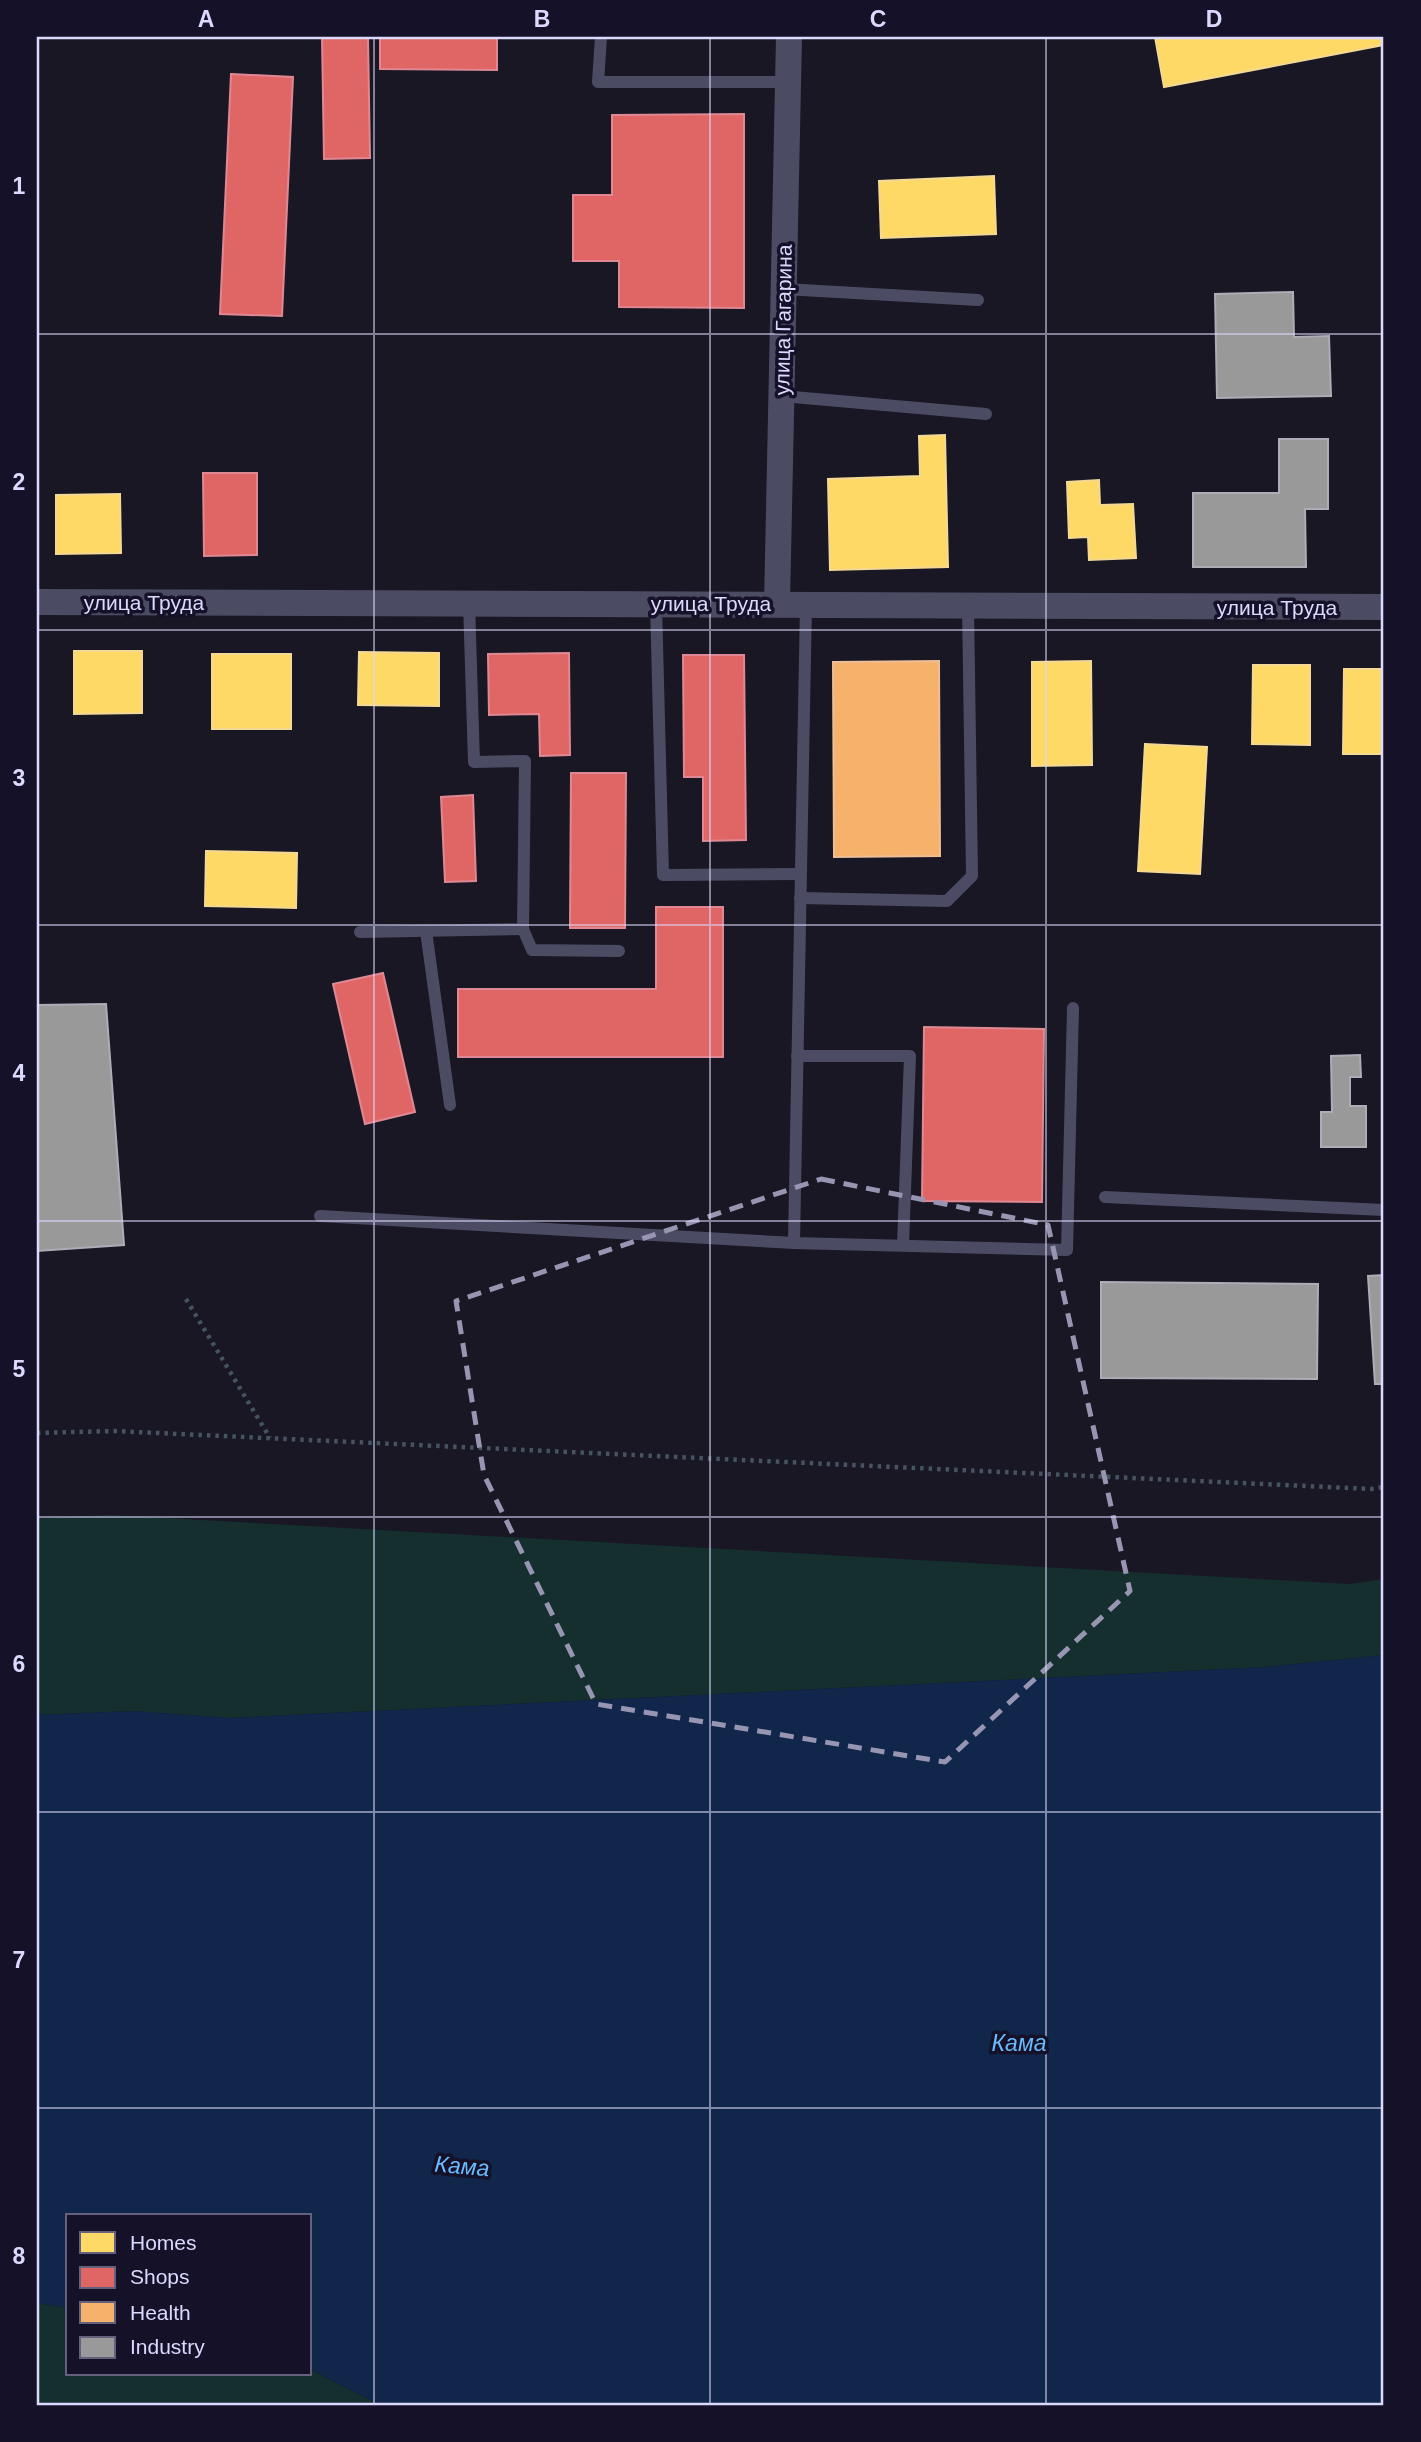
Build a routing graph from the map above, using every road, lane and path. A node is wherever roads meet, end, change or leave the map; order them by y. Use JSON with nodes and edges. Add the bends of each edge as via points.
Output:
{"nodes":[{"id":1,"x":601,"y":37,"type":"edge"},
{"id":2,"x":789,"y":37,"type":"edge"},
{"id":3,"x":788,"y":82,"type":"junction"},
{"id":4,"x":784,"y":289,"type":"junction"},
{"id":5,"x":978,"y":300,"type":"dead end"},
{"id":6,"x":782,"y":396,"type":"junction"},
{"id":7,"x":986,"y":414,"type":"dead end"},
{"id":8,"x":37,"y":602,"type":"edge"},
{"id":9,"x":469,"y":603,"type":"junction"},
{"id":10,"x":656,"y":603,"type":"junction"},
{"id":11,"x":777,"y":604,"type":"junction"},
{"id":12,"x":806,"y":604,"type":"junction"},
{"id":13,"x":968,"y":605,"type":"junction"},
{"id":14,"x":1384,"y":607,"type":"edge"},
{"id":15,"x":800,"y":874,"type":"junction"},
{"id":16,"x":800,"y":898,"type":"junction"},
{"id":17,"x":523,"y":929,"type":"junction"},
{"id":18,"x":426,"y":930,"type":"junction"},
{"id":19,"x":360,"y":932,"type":"dead end"},
{"id":20,"x":619,"y":951,"type":"dead end"},
{"id":21,"x":1073,"y":1008,"type":"dead end"},
{"id":22,"x":797,"y":1056,"type":"junction"},
{"id":23,"x":450,"y":1105,"type":"dead end"},
{"id":24,"x":1105,"y":1197,"type":"dead end"},
{"id":25,"x":1384,"y":1210,"type":"edge"},
{"id":26,"x":320,"y":1216,"type":"dead end"},
{"id":27,"x":793,"y":1242,"type":"junction"},
{"id":28,"x":903,"y":1245,"type":"junction"},
{"id":29,"x":186,"y":1299,"type":"dead end"},
{"id":30,"x":37,"y":1433,"type":"edge"},
{"id":31,"x":270,"y":1438,"type":"junction"},
{"id":32,"x":1384,"y":1487,"type":"edge"}],
"edges":[{"from":1,"to":3,"type":"lane","via":[[598,82]]},
{"from":2,"to":3,"type":"street","name":"улица Гагарина"},
{"from":3,"to":4,"type":"street","name":"улица Гагарина"},
{"from":4,"to":5,"type":"lane"},
{"from":4,"to":6,"type":"street","name":"улица Гагарина"},
{"from":6,"to":7,"type":"lane"},
{"from":6,"to":11,"type":"street","name":"улица Гагарина"},
{"from":8,"to":9,"type":"street","name":"улица Труда"},
{"from":9,"to":10,"type":"street","name":"улица Труда"},
{"from":9,"to":17,"type":"lane","via":[[474,762],[524,761]]},
{"from":10,"to":11,"type":"street","name":"улица Труда"},
{"from":10,"to":15,"type":"lane","via":[[663,874]]},
{"from":11,"to":12,"type":"street","name":"улица Труда"},
{"from":12,"to":13,"type":"street","name":"улица Труда"},
{"from":12,"to":15,"type":"lane"},
{"from":13,"to":14,"type":"street","name":"улица Труда"},
{"from":13,"to":16,"type":"lane","via":[[972,876],[947,901]]},
{"from":15,"to":16,"type":"lane"},
{"from":16,"to":22,"type":"lane"},
{"from":17,"to":18,"type":"lane"},
{"from":17,"to":20,"type":"lane","via":[[532,950]]},
{"from":18,"to":19,"type":"lane"},
{"from":18,"to":23,"type":"lane"},
{"from":21,"to":28,"type":"lane","via":[[1067,1250]]},
{"from":22,"to":27,"type":"lane"},
{"from":22,"to":28,"type":"lane","via":[[910,1056]]},
{"from":24,"to":25,"type":"lane"},
{"from":26,"to":27,"type":"lane"},
{"from":27,"to":28,"type":"lane"},
{"from":29,"to":31,"type":"path"},
{"from":30,"to":31,"type":"path","via":[[114,1431]]},
{"from":31,"to":32,"type":"path"}]}
